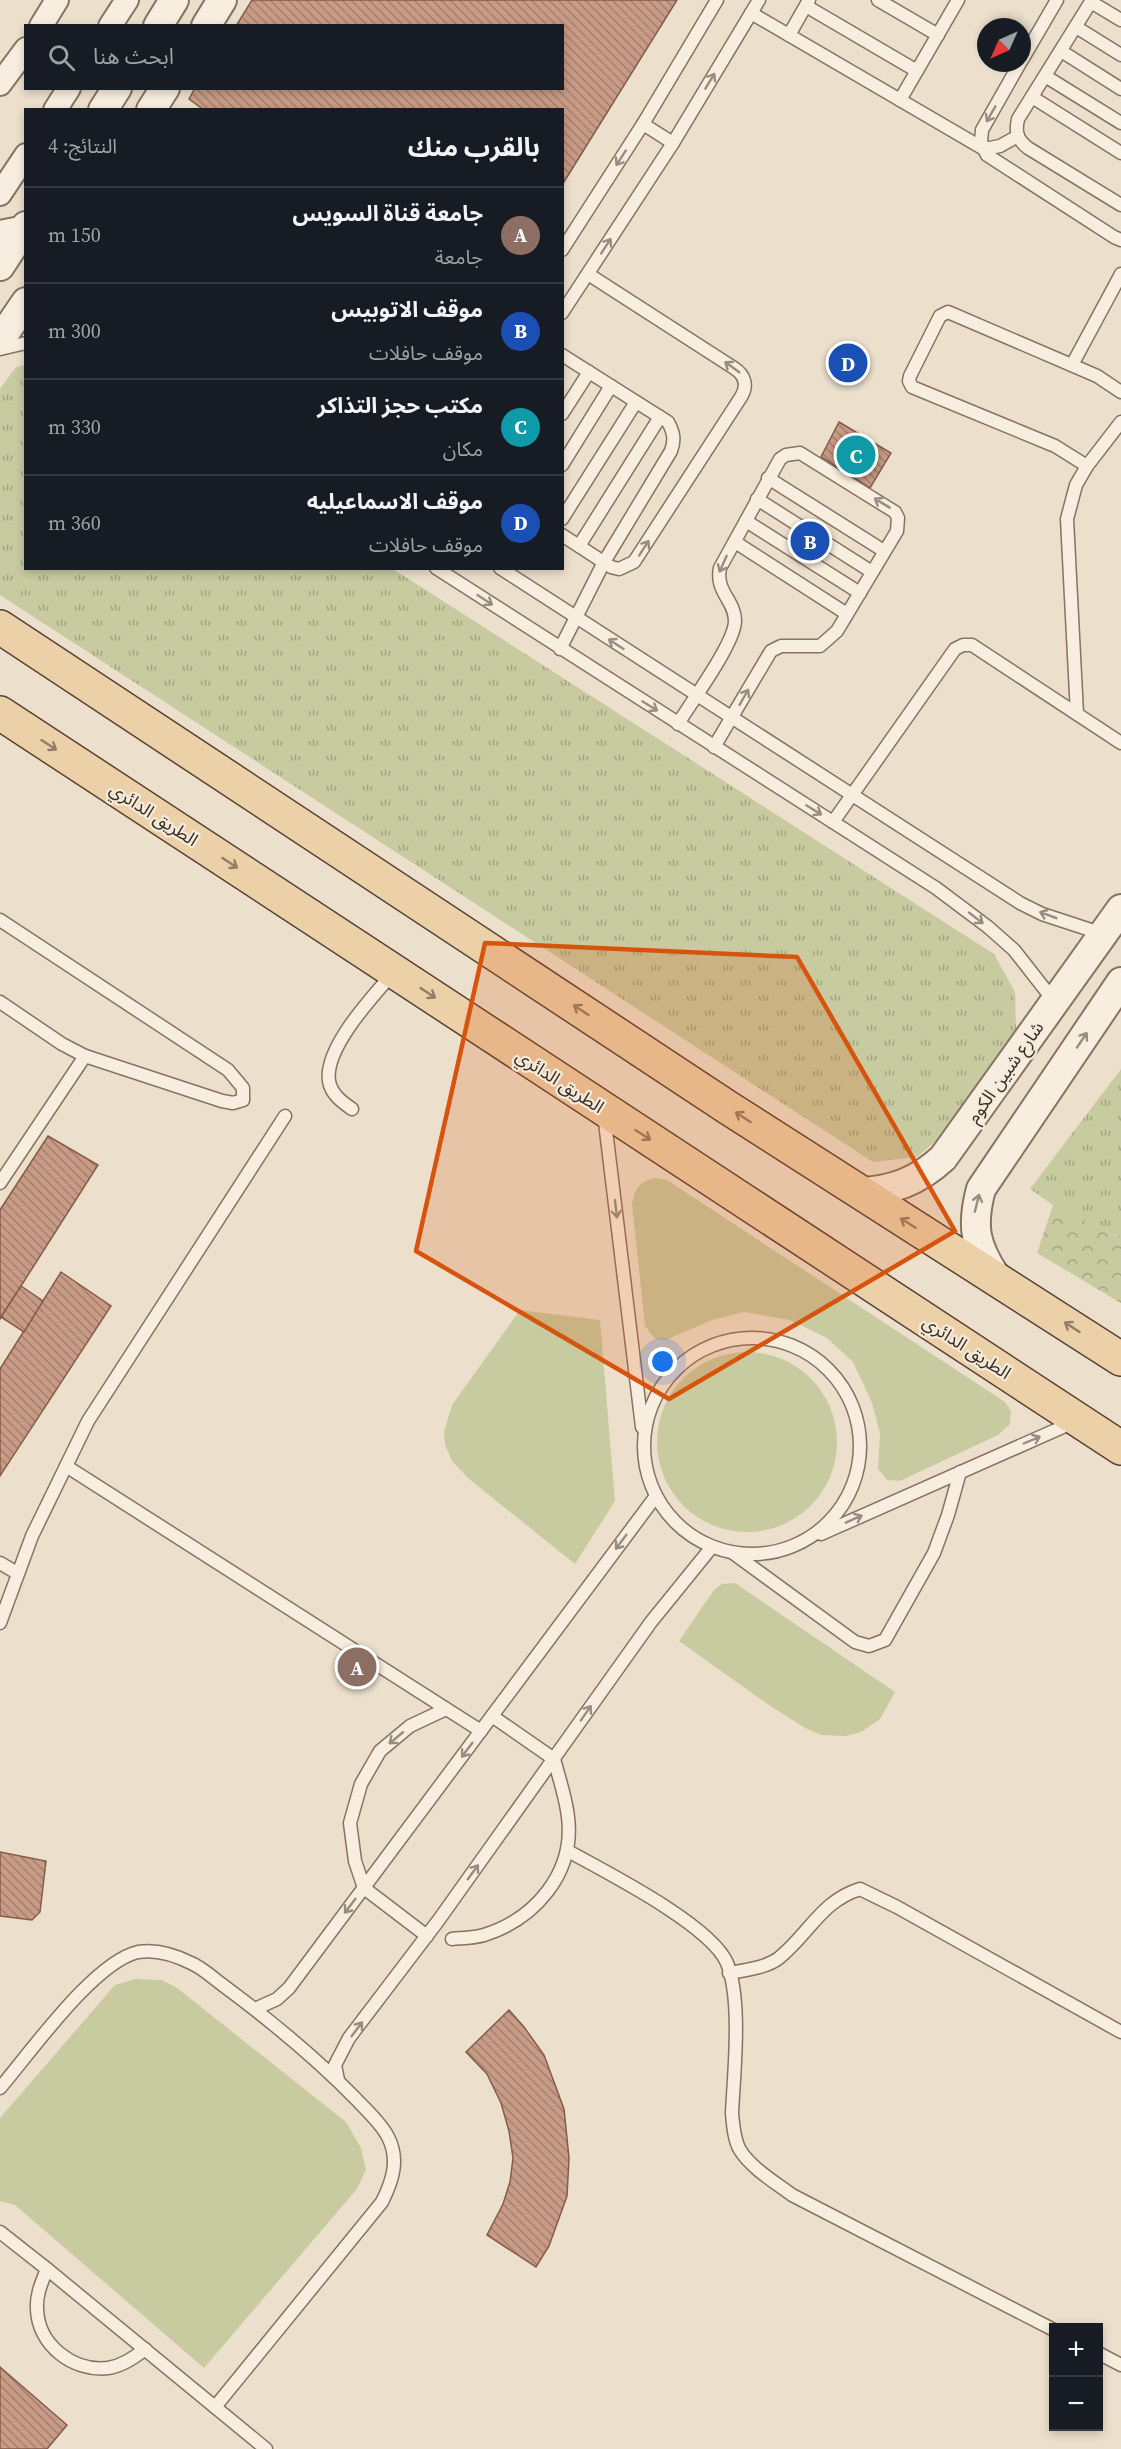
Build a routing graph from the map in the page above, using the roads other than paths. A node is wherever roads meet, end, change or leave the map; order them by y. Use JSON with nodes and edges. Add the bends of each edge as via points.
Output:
{"nodes":[{"id":1,"x":57,"y":0,"type":"edge"},
{"id":2,"x":127,"y":0,"type":"edge"},
{"id":3,"x":174,"y":0,"type":"edge"},
{"id":4,"x":222,"y":0,"type":"edge"},
{"id":5,"x":717,"y":0,"type":"edge"},
{"id":6,"x":759,"y":0,"type":"edge"},
{"id":7,"x":878,"y":0,"type":"edge"},
{"id":8,"x":1057,"y":0,"type":"edge"},
{"id":9,"x":956,"y":1,"type":"edge"},
{"id":10,"x":1092,"y":1,"type":"edge"},
{"id":11,"x":807,"y":3,"type":"edge"},
{"id":12,"x":751,"y":13,"type":"junction"},
{"id":13,"x":1121,"y":20,"type":"edge"},
{"id":14,"x":42,"y":24,"type":"edge"},
{"id":15,"x":111,"y":24,"type":"edge"},
{"id":16,"x":159,"y":24,"type":"edge"},
{"id":17,"x":207,"y":24,"type":"edge"},
{"id":18,"x":1076,"y":27,"type":"junction"},
{"id":19,"x":789,"y":35,"type":"junction"},
{"id":20,"x":938,"y":35,"type":"junction"},
{"id":21,"x":1031,"y":44,"type":"edge"},
{"id":22,"x":1060,"y":51,"type":"junction"},
{"id":23,"x":24,"y":52,"type":"edge"},
{"id":24,"x":1121,"y":55,"type":"edge"},
{"id":25,"x":917,"y":71,"type":"junction"},
{"id":26,"x":1015,"y":72,"type":"edge"},
{"id":27,"x":1045,"y":76,"type":"junction"},
{"id":28,"x":0,"y":84,"type":"edge"},
{"id":29,"x":1121,"y":89,"type":"edge"},
{"id":30,"x":68,"y":90,"type":"edge"},
{"id":31,"x":116,"y":90,"type":"edge"},
{"id":32,"x":1032,"y":97,"type":"junction"},
{"id":33,"x":900,"y":100,"type":"junction"},
{"id":34,"x":56,"y":108,"type":"edge"},
{"id":35,"x":104,"y":108,"type":"edge"},
{"id":36,"x":1121,"y":123,"type":"edge"},
{"id":37,"x":643,"y":124,"type":"junction"},
{"id":38,"x":1018,"y":136,"type":"junction"},
{"id":39,"x":673,"y":143,"type":"junction"},
{"id":40,"x":984,"y":149,"type":"junction"},
{"id":41,"x":1121,"y":153,"type":"edge"},
{"id":42,"x":24,"y":158,"type":"edge"},
{"id":43,"x":0,"y":194,"type":"edge"},
{"id":44,"x":1121,"y":205,"type":"edge"},
{"id":45,"x":24,"y":226,"type":"edge"},
{"id":46,"x":24,"y":228,"type":"edge"},
{"id":47,"x":0,"y":232,"type":"edge"},
{"id":48,"x":1121,"y":240,"type":"edge"},
{"id":49,"x":564,"y":247,"type":"edge"},
{"id":50,"x":0,"y":266,"type":"edge"},
{"id":51,"x":588,"y":274,"type":"junction"},
{"id":52,"x":1121,"y":274,"type":"edge"},
{"id":53,"x":24,"y":305,"type":"edge"},
{"id":54,"x":564,"y":310,"type":"edge"},
{"id":55,"x":0,"y":340,"type":"edge"},
{"id":56,"x":24,"y":343,"type":"edge"},
{"id":57,"x":0,"y":349,"type":"edge"},
{"id":58,"x":564,"y":358,"type":"edge"},
{"id":59,"x":1072,"y":365,"type":"junction"},
{"id":60,"x":589,"y":372,"type":"junction"},
{"id":61,"x":611,"y":386,"type":"junction"},
{"id":62,"x":1121,"y":392,"type":"edge"},
{"id":63,"x":636,"y":402,"type":"junction"},
{"id":64,"x":564,"y":411,"type":"edge"},
{"id":65,"x":660,"y":417,"type":"junction"},
{"id":66,"x":1121,"y":422,"type":"edge"},
{"id":67,"x":564,"y":462,"type":"edge"},
{"id":68,"x":1087,"y":466,"type":"junction"},
{"id":69,"x":768,"y":478,"type":"junction"},
{"id":70,"x":757,"y":499,"type":"junction"},
{"id":71,"x":564,"y":516,"type":"edge"},
{"id":72,"x":746,"y":521,"type":"junction"},
{"id":73,"x":564,"y":536,"type":"edge"},
{"id":74,"x":735,"y":542,"type":"junction"},
{"id":75,"x":579,"y":546,"type":"junction"},
{"id":76,"x":884,"y":551,"type":"junction"},
{"id":77,"x":604,"y":562,"type":"junction"},
{"id":78,"x":439,"y":570,"type":"edge"},
{"id":79,"x":503,"y":570,"type":"edge"},
{"id":80,"x":872,"y":572,"type":"junction"},
{"id":81,"x":860,"y":592,"type":"junction"},
{"id":82,"x":847,"y":614,"type":"junction"},
{"id":83,"x":577,"y":619,"type":"junction"},
{"id":84,"x":0,"y":627,"type":"edge"},
{"id":85,"x":560,"y":649,"type":"junction"},
{"id":86,"x":696,"y":695,"type":"junction"},
{"id":87,"x":0,"y":712,"type":"edge"},
{"id":88,"x":1077,"y":714,"type":"junction"},
{"id":89,"x":732,"y":718,"type":"junction"},
{"id":90,"x":678,"y":724,"type":"junction"},
{"id":91,"x":1121,"y":743,"type":"edge"},
{"id":92,"x":714,"y":747,"type":"junction"},
{"id":93,"x":852,"y":795,"type":"junction"},
{"id":94,"x":833,"y":822,"type":"junction"},
{"id":95,"x":1121,"y":909,"type":"edge"},
{"id":96,"x":0,"y":920,"type":"edge"},
{"id":97,"x":1103,"y":934,"type":"junction"},
{"id":98,"x":395,"y":972,"type":"junction"},
{"id":99,"x":1121,"y":982,"type":"edge"},
{"id":100,"x":0,"y":1002,"type":"edge"},
{"id":101,"x":1054,"y":1002,"type":"junction"},
{"id":102,"x":85,"y":1056,"type":"junction"},
{"id":103,"x":352,"y":1109,"type":"dead end"},
{"id":104,"x":604,"y":1110,"type":"junction"},
{"id":105,"x":285,"y":1116,"type":"dead end"},
{"id":106,"x":955,"y":1143,"type":"junction"},
{"id":107,"x":993,"y":1170,"type":"junction"},
{"id":108,"x":0,"y":1183,"type":"edge"},
{"id":109,"x":858,"y":1192,"type":"junction"},
{"id":110,"x":996,"y":1277,"type":"junction"},
{"id":111,"x":1121,"y":1359,"type":"edge"},
{"id":112,"x":1079,"y":1420,"type":"junction"},
{"id":113,"x":643,"y":1441,"type":"junction"},
{"id":114,"x":1121,"y":1448,"type":"edge"},
{"id":115,"x":66,"y":1466,"type":"junction"},
{"id":116,"x":960,"y":1472,"type":"junction"},
{"id":117,"x":656,"y":1496,"type":"junction"},
{"id":118,"x":801,"y":1544,"type":"junction"},
{"id":119,"x":711,"y":1548,"type":"junction"},
{"id":120,"x":732,"y":1552,"type":"junction"},
{"id":121,"x":0,"y":1563,"type":"edge"},
{"id":122,"x":17,"y":1574,"type":"junction"},
{"id":123,"x":0,"y":1623,"type":"edge"},
{"id":124,"x":446,"y":1709,"type":"junction"},
{"id":125,"x":492,"y":1716,"type":"junction"},
{"id":126,"x":481,"y":1731,"type":"junction"},
{"id":127,"x":554,"y":1759,"type":"junction"},
{"id":128,"x":568,"y":1851,"type":"junction"},
{"id":129,"x":364,"y":1888,"type":"junction"},
{"id":130,"x":427,"y":1936,"type":"junction"},
{"id":131,"x":452,"y":1939,"type":"dead end"},
{"id":132,"x":729,"y":1973,"type":"junction"},
{"id":133,"x":255,"y":2008,"type":"junction"},
{"id":134,"x":1121,"y":2032,"type":"edge"},
{"id":135,"x":338,"y":2080,"type":"junction"},
{"id":136,"x":0,"y":2088,"type":"edge"},
{"id":137,"x":0,"y":2232,"type":"edge"},
{"id":138,"x":47,"y":2269,"type":"junction"},
{"id":139,"x":1049,"y":2328,"type":"edge"},
{"id":140,"x":145,"y":2349,"type":"junction"},
{"id":141,"x":1103,"y":2356,"type":"edge"},
{"id":142,"x":1121,"y":2365,"type":"edge"},
{"id":143,"x":215,"y":2407,"type":"junction"},
{"id":144,"x":266,"y":2449,"type":"edge"}],
"edges":[{"from":1,"to":14,"type":"street"},
{"from":2,"to":15,"type":"street"},
{"from":3,"to":16,"type":"street"},
{"from":4,"to":17,"type":"street"},
{"from":5,"to":37,"type":"lane"},
{"from":6,"to":12,"type":"lane"},
{"from":7,"to":20,"type":"lane"},
{"from":8,"to":21,"type":"lane"},
{"from":9,"to":20,"type":"lane"},
{"from":10,"to":13,"type":"lane"},
{"from":10,"to":18,"type":"lane"},
{"from":11,"to":19,"type":"lane"},
{"from":11,"to":25,"type":"lane"},
{"from":12,"to":19,"type":"lane"},
{"from":39,"to":12,"type":"lane","one_way":true},
{"from":18,"to":22,"type":"lane"},
{"from":18,"to":24,"type":"lane"},
{"from":19,"to":33,"type":"lane"},
{"from":20,"to":25,"type":"lane"},
{"from":22,"to":27,"type":"lane"},
{"from":22,"to":29,"type":"lane"},
{"from":23,"to":28,"type":"street"},
{"from":25,"to":33,"type":"lane"},
{"from":26,"to":40,"type":"lane","one_way":true,"via":[[985,124],[981,136]]},
{"from":27,"to":32,"type":"lane"},
{"from":27,"to":36,"type":"lane"},
{"from":30,"to":34,"type":"street"},
{"from":31,"to":35,"type":"street"},
{"from":32,"to":38,"type":"lane","via":[[1018,119]]},
{"from":32,"to":41,"type":"lane"},
{"from":33,"to":40,"type":"lane"},
{"from":37,"to":39,"type":"lane"},
{"from":37,"to":49,"type":"lane","one_way":true},
{"from":38,"to":40,"type":"lane"},
{"from":38,"to":44,"type":"lane","via":[[1028,148]]},
{"from":51,"to":39,"type":"lane","one_way":true},
{"from":40,"to":48,"type":"lane","via":[[992,160]]},
{"from":42,"to":43,"type":"street"},
{"from":45,"to":47,"type":"street"},
{"from":46,"to":50,"type":"street"},
{"from":51,"to":54,"type":"lane"},
{"from":77,"to":51,"type":"lane","one_way":true,"via":[[619,568],[634,562],[741,398],[745,382],[734,368]]},
{"from":52,"to":59,"type":"lane"},
{"from":53,"to":55,"type":"street"},
{"from":56,"to":57,"type":"lane"},
{"from":58,"to":60,"type":"lane"},
{"from":59,"to":62,"type":"lane"},
{"from":59,"to":68,"type":"lane","via":[[948,312],[940,316],[909,381],[912,387],[1055,446]]},
{"from":60,"to":61,"type":"lane"},
{"from":60,"to":64,"type":"lane"},
{"from":61,"to":63,"type":"lane"},
{"from":61,"to":67,"type":"lane"},
{"from":63,"to":65,"type":"lane"},
{"from":63,"to":71,"type":"lane"},
{"from":65,"to":75,"type":"lane"},
{"from":65,"to":77,"type":"lane","via":[[673,431],[671,452]]},
{"from":66,"to":68,"type":"lane"},
{"from":68,"to":88,"type":"lane","via":[[1076,485],[1067,519]]},
{"from":69,"to":70,"type":"lane"},
{"from":69,"to":76,"type":"lane"},
{"from":76,"to":69,"type":"lane","one_way":true,"via":[[899,524],[890,508],[800,453],[780,459]]},
{"from":70,"to":72,"type":"lane"},
{"from":70,"to":80,"type":"lane"},
{"from":72,"to":74,"type":"lane"},
{"from":72,"to":81,"type":"lane"},
{"from":73,"to":75,"type":"lane"},
{"from":74,"to":82,"type":"lane"},
{"from":74,"to":86,"type":"lane","one_way":true,"via":[[718,577],[734,614],[734,628]]},
{"from":75,"to":77,"type":"lane"},
{"from":76,"to":80,"type":"lane"},
{"from":77,"to":83,"type":"lane"},
{"from":78,"to":85,"type":"lane","one_way":true},
{"from":79,"to":83,"type":"lane"},
{"from":80,"to":81,"type":"lane"},
{"from":81,"to":82,"type":"lane"},
{"from":89,"to":82,"type":"lane","one_way":true,"via":[[771,651],[781,646],[820,646],[837,631]]},
{"from":83,"to":85,"type":"lane"},
{"from":86,"to":83,"type":"lane","one_way":true},
{"from":109,"to":84,"type":"main road","one_way":true},
{"from":85,"to":90,"type":"lane","one_way":true},
{"from":86,"to":89,"type":"lane"},
{"from":86,"to":90,"type":"lane"},
{"from":87,"to":98,"type":"main road","name":"الطريق الدائري","one_way":true},
{"from":88,"to":91,"type":"lane"},
{"from":88,"to":93,"type":"lane","via":[[972,645],[963,645],[954,649]]},
{"from":89,"to":92,"type":"lane"},
{"from":89,"to":93,"type":"lane"},
{"from":90,"to":92,"type":"lane"},
{"from":92,"to":94,"type":"lane","one_way":true},
{"from":93,"to":94,"type":"lane"},
{"from":97,"to":93,"type":"lane","one_way":true,"via":[[1020,903]]},
{"from":94,"to":101,"type":"lane","one_way":true,"via":[[936,888],[988,927],[1014,950]]},
{"from":95,"to":97,"type":"street","name":"شارع شبين الكوم"},
{"from":96,"to":102,"type":"lane","via":[[228,1070],[243,1088],[243,1100],[222,1101]]},
{"from":97,"to":101,"type":"street","name":"شارع شبين الكوم"},
{"from":98,"to":103,"type":"lane","via":[[353,1022],[329,1066],[329,1083],[338,1099]]},
{"from":98,"to":104,"type":"main road","name":"الطريق الدائري","one_way":true},
{"from":107,"to":99,"type":"street","one_way":true},
{"from":100,"to":102,"type":"lane"},
{"from":101,"to":106,"type":"street","name":"شارع شبين الكوم"},
{"from":102,"to":108,"type":"lane"},
{"from":104,"to":112,"type":"main road","name":"الطريق الدائري","one_way":true},
{"from":104,"to":113,"type":"lane","one_way":true},
{"from":105,"to":115,"type":"lane","via":[[88,1421]]},
{"from":106,"to":107,"type":"street","via":[[969,1163]]},
{"from":106,"to":109,"type":"street","name":"شارع شبين الكوم","via":[[913,1181]]},
{"from":110,"to":107,"type":"street","one_way":true,"via":[[983,1258],[976,1236],[975,1212],[981,1189]]},
{"from":110,"to":109,"type":"main road","one_way":true},
{"from":111,"to":110,"type":"main road","one_way":true},
{"from":112,"to":114,"type":"main road","name":"الطريق الدائري"},
{"from":116,"to":112,"type":"lane","one_way":true},
{"from":113,"to":117,"type":"lane","via":[[646,1470]]},
{"from":113,"to":118,"type":"lane","via":[[648,1412],[660,1386],[679,1365],[703,1349],[730,1339],[760,1337],[791,1344],[818,1359],[839,1381],[854,1408],[861,1439],[858,1471],[846,1500],[827,1525]]},
{"from":115,"to":122,"type":"lane"},
{"from":115,"to":124,"type":"lane"},
{"from":118,"to":116,"type":"lane","one_way":true},
{"from":116,"to":120,"type":"lane","via":[[934,1553],[885,1640],[869,1646],[855,1642]]},
{"from":117,"to":119,"type":"lane","via":[[672,1519]]},
{"from":117,"to":125,"type":"lane","one_way":true},
{"from":118,"to":120,"type":"lane","via":[[758,1554]]},
{"from":119,"to":120,"type":"lane"},
{"from":127,"to":119,"type":"lane","one_way":true,"via":[[651,1622]]},
{"from":121,"to":122,"type":"lane"},
{"from":122,"to":123,"type":"lane"},
{"from":124,"to":126,"type":"lane"},
{"from":124,"to":129,"type":"lane","one_way":true,"via":[[410,1726],[380,1751],[361,1784],[351,1823],[355,1861]]},
{"from":125,"to":126,"type":"lane"},
{"from":125,"to":127,"type":"lane"},
{"from":126,"to":129,"type":"lane","one_way":true},
{"from":127,"to":128,"type":"lane","via":[[568,1818]]},
{"from":130,"to":127,"type":"lane","one_way":true},
{"from":128,"to":131,"type":"lane","via":[[555,1884],[535,1907],[510,1925],[482,1936]]},
{"from":128,"to":132,"type":"lane","via":[[687,1921],[720,1952]]},
{"from":129,"to":130,"type":"lane"},
{"from":129,"to":133,"type":"lane","one_way":true,"via":[[289,1988],[277,1999]]},
{"from":135,"to":130,"type":"lane","one_way":true,"via":[[335,2065],[341,2050]]},
{"from":132,"to":134,"type":"lane","via":[[778,1959],[835,1899],[860,1889]]},
{"from":132,"to":139,"type":"lane","via":[[735,2006],[732,2113],[740,2151],[792,2194]]},
{"from":133,"to":135,"type":"lane"},
{"from":133,"to":136,"type":"lane","via":[[194,1964],[160,1952],[138,1952],[118,1960],[98,1975]]},
{"from":135,"to":143,"type":"lane","via":[[389,2138],[394,2160],[392,2182],[382,2202]]},
{"from":137,"to":138,"type":"lane"},
{"from":138,"to":140,"type":"lane"},
{"from":138,"to":140,"type":"lane","via":[[39,2289],[37,2310],[42,2330],[53,2347],[69,2360],[88,2367],[109,2368],[129,2362]]},
{"from":140,"to":143,"type":"lane"},
{"from":141,"to":142,"type":"lane"},
{"from":143,"to":144,"type":"lane"}]}
